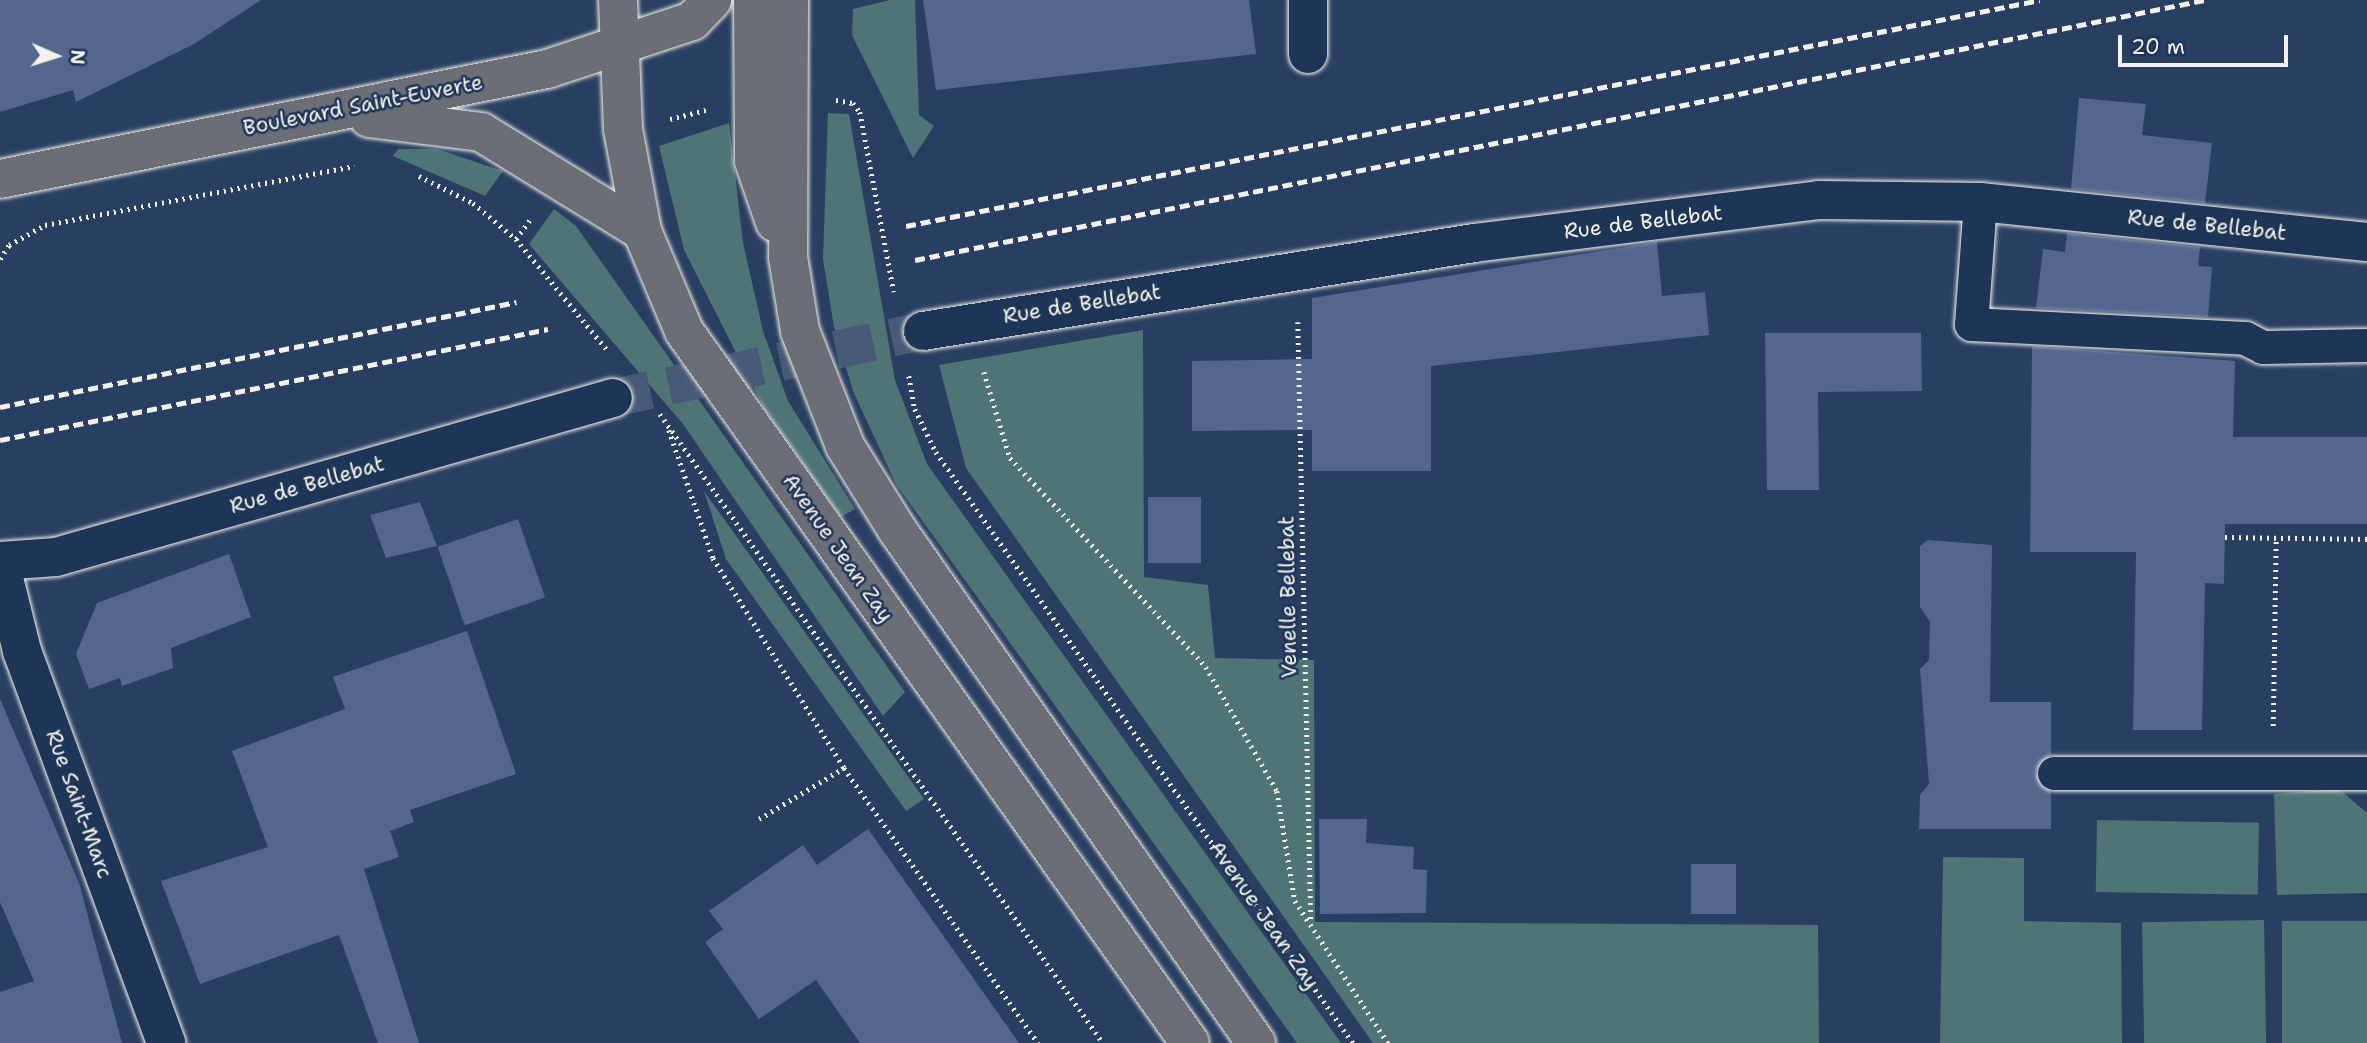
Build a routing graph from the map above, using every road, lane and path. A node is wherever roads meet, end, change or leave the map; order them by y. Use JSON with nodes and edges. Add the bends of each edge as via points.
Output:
{"nodes":[{"id":1,"x":618,"y":0,"type":"edge"},
{"id":2,"x":712,"y":0,"type":"edge"},
{"id":3,"x":753,"y":0,"type":"edge"},
{"id":4,"x":789,"y":0,"type":"edge"},
{"id":5,"x":1308,"y":0,"type":"edge"},
{"id":6,"x":619,"y":48,"type":"junction"},
{"id":7,"x":1308,"y":54,"type":"dead end"},
{"id":8,"x":828,"y":99,"type":"dead end"},
{"id":9,"x":695,"y":113,"type":"dead end"},
{"id":10,"x":282,"y":121,"type":"junction"},
{"id":11,"x":657,"y":122,"type":"dead end"},
{"id":12,"x":358,"y":165,"type":"dead end"},
{"id":13,"x":410,"y":172,"type":"dead end"},
{"id":14,"x":0,"y":179,"type":"edge"},
{"id":15,"x":1980,"y":202,"type":"junction"},
{"id":16,"x":642,"y":231,"type":"junction"},
{"id":17,"x":2367,"y":242,"type":"edge"},
{"id":18,"x":788,"y":257,"type":"junction"},
{"id":19,"x":0,"y":259,"type":"edge"},
{"id":20,"x":1297,"y":269,"type":"junction"},
{"id":21,"x":895,"y":301,"type":"dead end"},
{"id":22,"x":970,"y":323,"type":"junction"},
{"id":23,"x":923,"y":331,"type":"tunnel mouth"},
{"id":24,"x":2367,"y":345,"type":"edge"},
{"id":25,"x":613,"y":358,"type":"dead end"},
{"id":26,"x":908,"y":369,"type":"dead end"},
{"id":27,"x":613,"y":398,"type":"tunnel mouth"},
{"id":28,"x":658,"y":411,"type":"dead end"},
{"id":29,"x":666,"y":422,"type":"junction"},
{"id":30,"x":2225,"y":537,"type":"dead end"},
{"id":31,"x":2276,"y":538,"type":"junction"},
{"id":32,"x":2367,"y":539,"type":"edge"},
{"id":33,"x":0,"y":562,"type":"edge"},
{"id":34,"x":844,"y":768,"type":"junction"},
{"id":35,"x":2054,"y":773,"type":"dead end"},
{"id":36,"x":2273,"y":773,"type":"junction"},
{"id":37,"x":2367,"y":773,"type":"edge"},
{"id":38,"x":760,"y":819,"type":"dead end"},
{"id":39,"x":1311,"y":925,"type":"junction"},
{"id":40,"x":166,"y":1043,"type":"edge"},
{"id":41,"x":1038,"y":1043,"type":"edge"},
{"id":42,"x":1103,"y":1043,"type":"edge"},
{"id":43,"x":1190,"y":1043,"type":"edge"},
{"id":44,"x":1256,"y":1043,"type":"edge"},
{"id":45,"x":1353,"y":1043,"type":"edge"},
{"id":46,"x":1388,"y":1043,"type":"edge"}],
"edges":[{"from":1,"to":6,"type":"main road","name":"Avenue Jean Zay"},
{"from":2,"to":6,"type":"main road","name":"Boulevard Saint-Euverte","via":[[692,21]]},
{"from":3,"to":18,"type":"main road","via":[[754,160]]},
{"from":4,"to":18,"type":"main road"},
{"from":5,"to":7,"type":"street"},
{"from":6,"to":10,"type":"main road","name":"Boulevard Saint-Euverte","via":[[547,69]]},
{"from":6,"to":16,"type":"main road","name":"Avenue Jean Zay","via":[[624,129]]},
{"from":8,"to":21,"type":"path","via":[[853,103],[860,112]]},
{"from":9,"to":11,"type":"path"},
{"from":10,"to":14,"type":"main road","name":"Boulevard Saint-Euverte"},
{"from":10,"to":16,"type":"main road","via":[[397,117],[481,132]]},
{"from":12,"to":19,"type":"path","via":[[45,225],[9,245]]},
{"from":13,"to":25,"type":"path","via":[[473,203],[516,239]]},
{"from":15,"to":17,"type":"street","name":"Rue de Bellebat"},
{"from":15,"to":20,"type":"street","name":"Rue de Bellebat","via":[[1819,200]]},
{"from":15,"to":24,"type":"lane","via":[[1971,324],[2245,338],[2263,347]]},
{"from":16,"to":43,"type":"main road","name":"Avenue Jean Zay","via":[[684,331]]},
{"from":18,"to":44,"type":"main road","via":[[800,331],[845,446],[898,531]]},
{"from":20,"to":22,"type":"street","name":"Rue de Bellebat"},
{"from":20,"to":39,"type":"path","name":"Venelle Bellebat"},
{"from":22,"to":23,"type":"street","name":"Rue de Bellebat"},
{"from":22,"to":39,"type":"path","via":[[1010,458],[1206,667],[1277,791],[1295,901]]},
{"from":26,"to":45,"type":"path","name":"Avenue Jean Zay","via":[[915,409],[936,452]]},
{"from":27,"to":33,"type":"street","name":"Rue de Bellebat","via":[[56,557]]},
{"from":28,"to":29,"type":"path"},
{"from":29,"to":34,"type":"path","via":[[713,558]]},
{"from":29,"to":42,"type":"path"},
{"from":30,"to":31,"type":"path"},
{"from":31,"to":32,"type":"path"},
{"from":31,"to":36,"type":"path"},
{"from":33,"to":40,"type":"street","name":"Rue Saint-Marc","via":[[22,651]]},
{"from":34,"to":38,"type":"path"},
{"from":34,"to":41,"type":"path"},
{"from":35,"to":36,"type":"lane"},
{"from":36,"to":37,"type":"lane"},
{"from":39,"to":46,"type":"path"}]}
